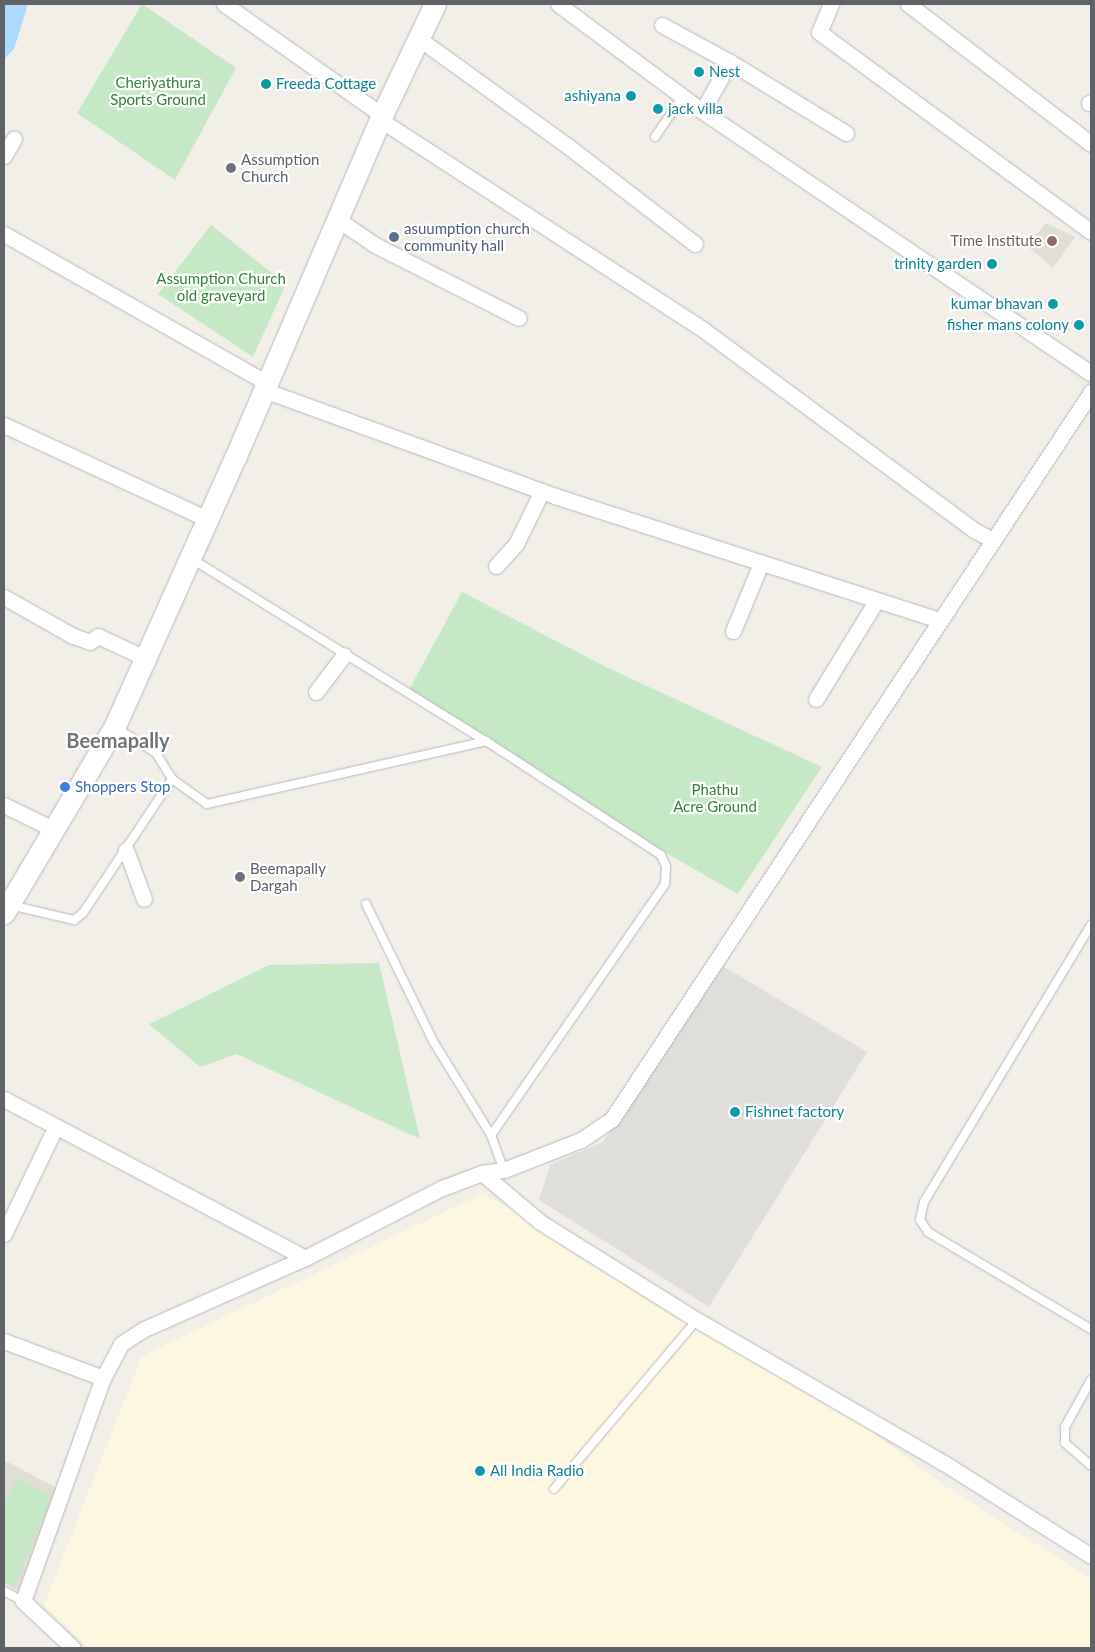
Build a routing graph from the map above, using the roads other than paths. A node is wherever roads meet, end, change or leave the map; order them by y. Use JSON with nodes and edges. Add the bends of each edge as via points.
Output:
{"nodes":[{"id":1,"x":224,"y":4,"type":"edge"},
{"id":2,"x":435,"y":4,"type":"edge"},
{"id":3,"x":558,"y":4,"type":"edge"},
{"id":4,"x":831,"y":4,"type":"edge"},
{"id":5,"x":908,"y":4,"type":"edge"},
{"id":6,"x":662,"y":25,"type":"dead end"},
{"id":7,"x":418,"y":38,"type":"junction"},
{"id":8,"x":730,"y":62,"type":"junction"},
{"id":9,"x":683,"y":96,"type":"junction"},
{"id":10,"x":702,"y":111,"type":"junction"},
{"id":11,"x":380,"y":117,"type":"junction"},
{"id":12,"x":846,"y":133,"type":"dead end"},
{"id":13,"x":655,"y":137,"type":"dead end"},
{"id":14,"x":14,"y":139,"type":"dead end"},
{"id":15,"x":1091,"y":144,"type":"edge"},
{"id":16,"x":4,"y":156,"type":"edge"},
{"id":17,"x":337,"y":219,"type":"junction"},
{"id":18,"x":1091,"y":232,"type":"edge"},
{"id":19,"x":4,"y":234,"type":"edge"},
{"id":20,"x":694,"y":244,"type":"dead end"},
{"id":21,"x":519,"y":318,"type":"dead end"},
{"id":22,"x":1091,"y":373,"type":"edge"},
{"id":23,"x":265,"y":386,"type":"junction"},
{"id":24,"x":1091,"y":392,"type":"edge"},
{"id":25,"x":4,"y":426,"type":"edge"},
{"id":26,"x":542,"y":491,"type":"junction"},
{"id":27,"x":205,"y":518,"type":"junction"},
{"id":28,"x":993,"y":540,"type":"junction"},
{"id":29,"x":188,"y":557,"type":"junction"},
{"id":30,"x":761,"y":563,"type":"junction"},
{"id":31,"x":496,"y":566,"type":"dead end"},
{"id":32,"x":4,"y":597,"type":"edge"},
{"id":33,"x":876,"y":601,"type":"junction"},
{"id":34,"x":940,"y":620,"type":"junction"},
{"id":35,"x":733,"y":631,"type":"dead end"},
{"id":36,"x":344,"y":656,"type":"junction"},
{"id":37,"x":145,"y":658,"type":"junction"},
{"id":38,"x":316,"y":692,"type":"dead end"},
{"id":39,"x":816,"y":699,"type":"dead end"},
{"id":40,"x":114,"y":728,"type":"junction"},
{"id":41,"x":486,"y":741,"type":"junction"},
{"id":42,"x":172,"y":779,"type":"junction"},
{"id":43,"x":4,"y":805,"type":"edge"},
{"id":44,"x":54,"y":829,"type":"junction"},
{"id":45,"x":126,"y":850,"type":"junction"},
{"id":46,"x":144,"y":899,"type":"dead end"},
{"id":47,"x":366,"y":904,"type":"dead end"},
{"id":48,"x":6,"y":909,"type":"edge"},
{"id":49,"x":1091,"y":925,"type":"edge"},
{"id":50,"x":4,"y":1099,"type":"edge"},
{"id":51,"x":54,"y":1128,"type":"junction"},
{"id":52,"x":491,"y":1135,"type":"junction"},
{"id":53,"x":504,"y":1170,"type":"junction"},
{"id":54,"x":482,"y":1174,"type":"junction"},
{"id":55,"x":4,"y":1234,"type":"edge"},
{"id":56,"x":306,"y":1258,"type":"junction"},
{"id":57,"x":697,"y":1320,"type":"junction"},
{"id":58,"x":1091,"y":1329,"type":"edge"},
{"id":59,"x":4,"y":1341,"type":"edge"},
{"id":60,"x":103,"y":1378,"type":"junction"},
{"id":61,"x":1091,"y":1380,"type":"edge"},
{"id":62,"x":1091,"y":1466,"type":"edge"},
{"id":63,"x":554,"y":1489,"type":"dead end"},
{"id":64,"x":1091,"y":1556,"type":"edge"},
{"id":65,"x":4,"y":1591,"type":"edge"},
{"id":66,"x":23,"y":1601,"type":"junction"},
{"id":67,"x":73,"y":1648,"type":"edge"}],
"edges":[{"from":1,"to":11,"type":"street"},
{"from":2,"to":7,"type":"main road"},
{"from":3,"to":9,"type":"street"},
{"from":4,"to":18,"type":"street","via":[[819,32]]},
{"from":5,"to":15,"type":"street"},
{"from":6,"to":8,"type":"street"},
{"from":7,"to":11,"type":"main road"},
{"from":7,"to":20,"type":"street","via":[[569,147]]},
{"from":8,"to":10,"type":"street"},
{"from":8,"to":12,"type":"street"},
{"from":9,"to":10,"type":"street"},
{"from":9,"to":13,"type":"lane"},
{"from":10,"to":22,"type":"street"},
{"from":11,"to":17,"type":"main road"},
{"from":11,"to":28,"type":"street","via":[[701,328],[974,530]]},
{"from":14,"to":16,"type":"street"},
{"from":17,"to":21,"type":"street","via":[[375,245]]},
{"from":17,"to":23,"type":"main road"},
{"from":19,"to":23,"type":"street"},
{"from":23,"to":26,"type":"street"},
{"from":23,"to":27,"type":"main road"},
{"from":24,"to":28,"type":"street"},
{"from":25,"to":27,"type":"street"},
{"from":26,"to":30,"type":"street"},
{"from":26,"to":31,"type":"street","via":[[516,544]]},
{"from":27,"to":29,"type":"main road"},
{"from":28,"to":34,"type":"street"},
{"from":29,"to":36,"type":"lane"},
{"from":29,"to":37,"type":"main road"},
{"from":30,"to":33,"type":"street"},
{"from":30,"to":35,"type":"street"},
{"from":32,"to":37,"type":"street","via":[[73,636],[90,642],[98,636]]},
{"from":33,"to":34,"type":"street"},
{"from":33,"to":39,"type":"street"},
{"from":34,"to":53,"type":"street","via":[[612,1119],[581,1140]]},
{"from":36,"to":38,"type":"street"},
{"from":36,"to":41,"type":"lane"},
{"from":37,"to":40,"type":"main road"},
{"from":40,"to":42,"type":"lane","via":[[156,753]]},
{"from":40,"to":44,"type":"main road"},
{"from":41,"to":42,"type":"lane","via":[[208,804]]},
{"from":41,"to":52,"type":"lane","via":[[661,855],[667,875],[665,884]]},
{"from":42,"to":45,"type":"lane"},
{"from":43,"to":44,"type":"street"},
{"from":44,"to":48,"type":"main road"},
{"from":45,"to":46,"type":"street"},
{"from":45,"to":48,"type":"lane","via":[[91,903],[74,920]]},
{"from":47,"to":52,"type":"lane","via":[[433,1041]]},
{"from":49,"to":58,"type":"lane","via":[[924,1202],[920,1220],[928,1232]]},
{"from":50,"to":51,"type":"street"},
{"from":51,"to":55,"type":"street"},
{"from":51,"to":56,"type":"street"},
{"from":52,"to":53,"type":"lane"},
{"from":53,"to":54,"type":"street"},
{"from":54,"to":56,"type":"street","via":[[442,1188]]},
{"from":54,"to":57,"type":"street","via":[[540,1222]]},
{"from":56,"to":60,"type":"street","via":[[144,1329],[121,1344]]},
{"from":57,"to":63,"type":"lane"},
{"from":57,"to":64,"type":"street","via":[[944,1464]]},
{"from":59,"to":60,"type":"street"},
{"from":60,"to":66,"type":"street"},
{"from":61,"to":62,"type":"lane","via":[[1065,1427],[1065,1442]]},
{"from":65,"to":66,"type":"lane"},
{"from":66,"to":67,"type":"street"}]}
